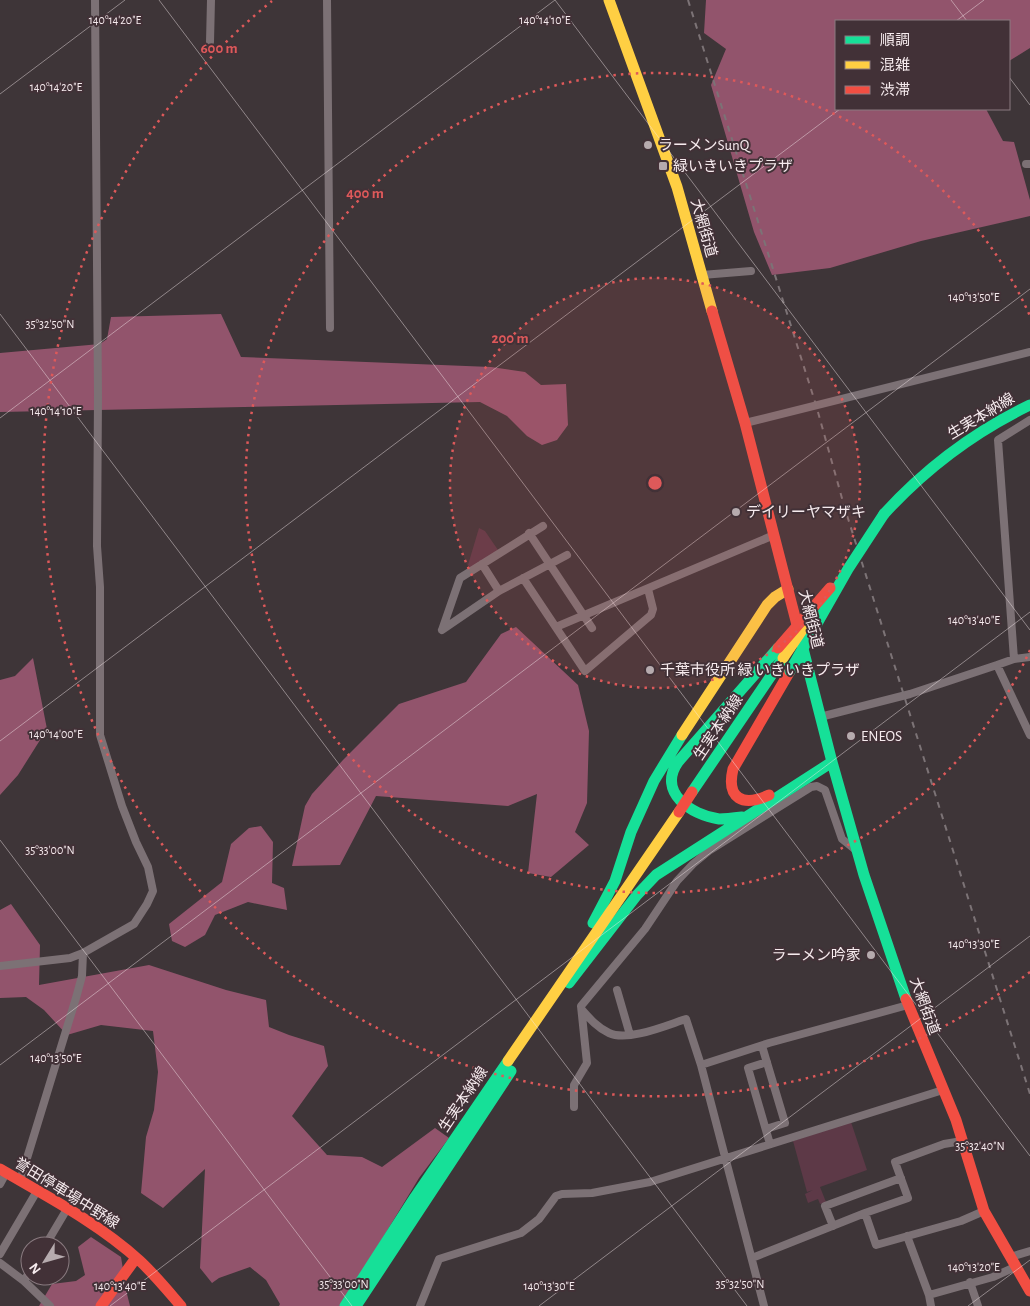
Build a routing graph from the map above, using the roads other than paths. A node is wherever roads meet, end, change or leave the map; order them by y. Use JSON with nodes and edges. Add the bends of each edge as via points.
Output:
{"nodes":[{"id":1,"x":95,"y":0,"type":"edge"},
{"id":2,"x":211,"y":0,"type":"edge"},
{"id":3,"x":327,"y":0,"type":"edge"},
{"id":4,"x":609,"y":0,"type":"edge"},
{"id":5,"x":210,"y":42,"type":"dead end"},
{"id":6,"x":751,"y":270,"type":"dead end"},
{"id":7,"x":702,"y":275,"type":"junction"},
{"id":8,"x":330,"y":328,"type":"dead end"},
{"id":9,"x":1030,"y":352,"type":"edge"},
{"id":10,"x":1030,"y":405,"type":"edge"},
{"id":11,"x":1030,"y":420,"type":"edge"},
{"id":12,"x":745,"y":423,"type":"junction"},
{"id":13,"x":884,"y":514,"type":"junction"},
{"id":14,"x":543,"y":526,"type":"dead end"},
{"id":15,"x":529,"y":533,"type":"junction"},
{"id":16,"x":774,"y":535,"type":"junction"},
{"id":17,"x":567,"y":555,"type":"dead end"},
{"id":18,"x":482,"y":564,"type":"junction"},
{"id":19,"x":550,"y":564,"type":"junction"},
{"id":20,"x":522,"y":578,"type":"junction"},
{"id":21,"x":648,"y":588,"type":"junction"},
{"id":22,"x":788,"y":589,"type":"junction"},
{"id":23,"x":499,"y":591,"type":"junction"},
{"id":24,"x":584,"y":614,"type":"junction"},
{"id":25,"x":556,"y":627,"type":"junction"},
{"id":26,"x":592,"y":628,"type":"dead end"},
{"id":27,"x":781,"y":653,"type":"junction"},
{"id":28,"x":1030,"y":657,"type":"edge"},
{"id":29,"x":1014,"y":659,"type":"junction"},
{"id":30,"x":997,"y":666,"type":"junction"},
{"id":31,"x":820,"y":717,"type":"junction"},
{"id":32,"x":1030,"y":735,"type":"edge"},
{"id":33,"x":832,"y":762,"type":"junction"},
{"id":34,"x":747,"y":816,"type":"junction"},
{"id":35,"x":857,"y":851,"type":"junction"},
{"id":36,"x":83,"y":953,"type":"junction"},
{"id":37,"x":0,"y":966,"type":"edge"},
{"id":38,"x":561,"y":988,"type":"junction"},
{"id":39,"x":617,"y":990,"type":"dead end"},
{"id":40,"x":908,"y":1005,"type":"junction"},
{"id":41,"x":582,"y":1010,"type":"junction"},
{"id":42,"x":630,"y":1035,"type":"junction"},
{"id":43,"x":762,"y":1046,"type":"junction"},
{"id":44,"x":768,"y":1062,"type":"junction"},
{"id":45,"x":702,"y":1065,"type":"junction"},
{"id":46,"x":943,"y":1090,"type":"junction"},
{"id":47,"x":574,"y":1107,"type":"dead end"},
{"id":48,"x":766,"y":1129,"type":"junction"},
{"id":49,"x":962,"y":1141,"type":"junction"},
{"id":50,"x":770,"y":1144,"type":"junction"},
{"id":51,"x":726,"y":1159,"type":"junction"},
{"id":52,"x":3,"y":1171,"type":"edge"},
{"id":53,"x":901,"y":1178,"type":"junction"},
{"id":54,"x":20,"y":1181,"type":"junction"},
{"id":55,"x":0,"y":1184,"type":"edge"},
{"id":56,"x":36,"y":1191,"type":"junction"},
{"id":57,"x":67,"y":1208,"type":"junction"},
{"id":58,"x":984,"y":1211,"type":"junction"},
{"id":59,"x":865,"y":1213,"type":"junction"},
{"id":60,"x":833,"y":1226,"type":"junction"},
{"id":61,"x":51,"y":1236,"type":"edge"},
{"id":62,"x":907,"y":1236,"type":"junction"},
{"id":63,"x":1030,"y":1251,"type":"edge"},
{"id":64,"x":0,"y":1254,"type":"edge"},
{"id":65,"x":136,"y":1258,"type":"junction"},
{"id":66,"x":752,"y":1258,"type":"junction"},
{"id":67,"x":1012,"y":1262,"type":"junction"},
{"id":68,"x":0,"y":1263,"type":"edge"},
{"id":69,"x":20,"y":1278,"type":"edge"},
{"id":70,"x":970,"y":1282,"type":"junction"},
{"id":71,"x":29,"y":1286,"type":"edge"},
{"id":72,"x":1030,"y":1291,"type":"edge"},
{"id":73,"x":929,"y":1295,"type":"junction"},
{"id":74,"x":50,"y":1306,"type":"edge"},
{"id":75,"x":101,"y":1306,"type":"edge"},
{"id":76,"x":181,"y":1306,"type":"edge"},
{"id":77,"x":345,"y":1306,"type":"edge"},
{"id":78,"x":356,"y":1306,"type":"edge"},
{"id":79,"x":420,"y":1306,"type":"edge"},
{"id":80,"x":764,"y":1306,"type":"edge"},
{"id":81,"x":931,"y":1306,"type":"edge"},
{"id":82,"x":978,"y":1306,"type":"edge"}],
"edges":[{"from":1,"to":36,"type":"street","via":[[100,735],[122,806],[148,867],[153,890],[134,924]]},
{"from":2,"to":5,"type":"street"},
{"from":3,"to":8,"type":"street"},
{"from":4,"to":7,"type":"main road","name":"大網街道","via":[[676,187]]},
{"from":6,"to":7,"type":"street"},
{"from":7,"to":12,"type":"main road","name":"大網街道"},
{"from":9,"to":12,"type":"street"},
{"from":10,"to":13,"type":"main road","name":"生実本納線","via":[[979,431],[933,465]]},
{"from":11,"to":29,"type":"street","via":[[998,440]]},
{"from":12,"to":16,"type":"main road","name":"大網街道"},
{"from":13,"to":27,"type":"main road","name":"生実本納線","bridge":true},
{"from":13,"to":33,"type":"main road","bridge":true,"via":[[848,569],[733,769],[730,783],[733,794],[748,802],[762,799],[817,764]]},
{"from":14,"to":15,"type":"street"},
{"from":15,"to":18,"type":"street"},
{"from":15,"to":19,"type":"street"},
{"from":16,"to":21,"type":"street"},
{"from":16,"to":22,"type":"main road","name":"大網街道"},
{"from":17,"to":19,"type":"street"},
{"from":18,"to":23,"type":"street"},
{"from":18,"to":23,"type":"street","via":[[460,578],[442,630]]},
{"from":19,"to":20,"type":"street"},
{"from":19,"to":24,"type":"street"},
{"from":20,"to":23,"type":"street"},
{"from":20,"to":25,"type":"street"},
{"from":21,"to":24,"type":"street"},
{"from":21,"to":25,"type":"street","via":[[653,609],[651,615],[585,671]]},
{"from":22,"to":31,"type":"main road","name":"大網街道"},
{"from":22,"to":38,"type":"main road","via":[[767,605],[654,781],[609,894]]},
{"from":24,"to":25,"type":"street"},
{"from":24,"to":26,"type":"street"},
{"from":27,"to":34,"type":"main road","via":[[741,692],[678,762],[670,776],[676,795],[700,813],[715,818]]},
{"from":27,"to":38,"type":"main road","name":"生実本納線","bridge":true},
{"from":28,"to":29,"type":"street"},
{"from":29,"to":30,"type":"street"},
{"from":30,"to":31,"type":"street","via":[[910,694]]},
{"from":30,"to":32,"type":"street"},
{"from":31,"to":33,"type":"main road","name":"大網街道"},
{"from":33,"to":34,"type":"main road"},
{"from":33,"to":35,"type":"main road","name":"大網街道"},
{"from":34,"to":38,"type":"main road","via":[[656,875]]},
{"from":35,"to":40,"type":"main road","name":"大網街道"},
{"from":35,"to":41,"type":"street","via":[[842,839],[824,790],[811,787],[693,864],[581,1006]]},
{"from":36,"to":37,"type":"street","via":[[66,959]]},
{"from":36,"to":54,"type":"street","via":[[82,976],[76,998]]},
{"from":38,"to":77,"type":"main road","name":"生実本納線","via":[[415,1197]]},
{"from":38,"to":78,"type":"main road","name":"生実本納線"},
{"from":39,"to":42,"type":"street"},
{"from":40,"to":43,"type":"street"},
{"from":40,"to":46,"type":"main road","name":"大網街道"},
{"from":41,"to":42,"type":"street","via":[[608,1033]]},
{"from":41,"to":47,"type":"street","via":[[587,1063],[572,1086]]},
{"from":42,"to":45,"type":"street","via":[[686,1019]]},
{"from":43,"to":44,"type":"street"},
{"from":43,"to":45,"type":"street"},
{"from":44,"to":48,"type":"street","via":[[785,1123]]},
{"from":44,"to":48,"type":"street","via":[[748,1068]]},
{"from":45,"to":51,"type":"street"},
{"from":46,"to":49,"type":"main road","name":"大網街道"},
{"from":46,"to":50,"type":"street"},
{"from":48,"to":50,"type":"street"},
{"from":49,"to":53,"type":"street","via":[[944,1144],[895,1162]]},
{"from":49,"to":58,"type":"main road","name":"大網街道"},
{"from":50,"to":51,"type":"street"},
{"from":51,"to":66,"type":"street"},
{"from":51,"to":79,"type":"street","via":[[626,1188],[556,1196],[539,1219],[521,1233],[439,1259]]},
{"from":52,"to":54,"type":"main road","name":"誉田停車場中野線"},
{"from":52,"to":55,"type":"street"},
{"from":53,"to":59,"type":"street","via":[[908,1198]]},
{"from":53,"to":60,"type":"street","via":[[825,1206]]},
{"from":54,"to":56,"type":"main road","name":"誉田停車場中野線"},
{"from":56,"to":57,"type":"main road","name":"誉田停車場中野線"},
{"from":56,"to":64,"type":"street"},
{"from":57,"to":61,"type":"street"},
{"from":57,"to":65,"type":"main road","name":"誉田停車場中野線"},
{"from":58,"to":62,"type":"street"},
{"from":58,"to":67,"type":"main road","name":"大網街道"},
{"from":59,"to":60,"type":"street"},
{"from":59,"to":62,"type":"street","via":[[876,1245]]},
{"from":60,"to":66,"type":"street"},
{"from":62,"to":73,"type":"street"},
{"from":63,"to":67,"type":"street"},
{"from":65,"to":75,"type":"main road"},
{"from":65,"to":76,"type":"main road","name":"誉田停車場中野線"},
{"from":66,"to":80,"type":"street"},
{"from":67,"to":70,"type":"street","via":[[993,1277]]},
{"from":67,"to":72,"type":"main road","name":"大網街道"},
{"from":68,"to":69,"type":"street"},
{"from":70,"to":73,"type":"street"},
{"from":70,"to":82,"type":"street"},
{"from":71,"to":74,"type":"street"},
{"from":73,"to":81,"type":"street"}]}
